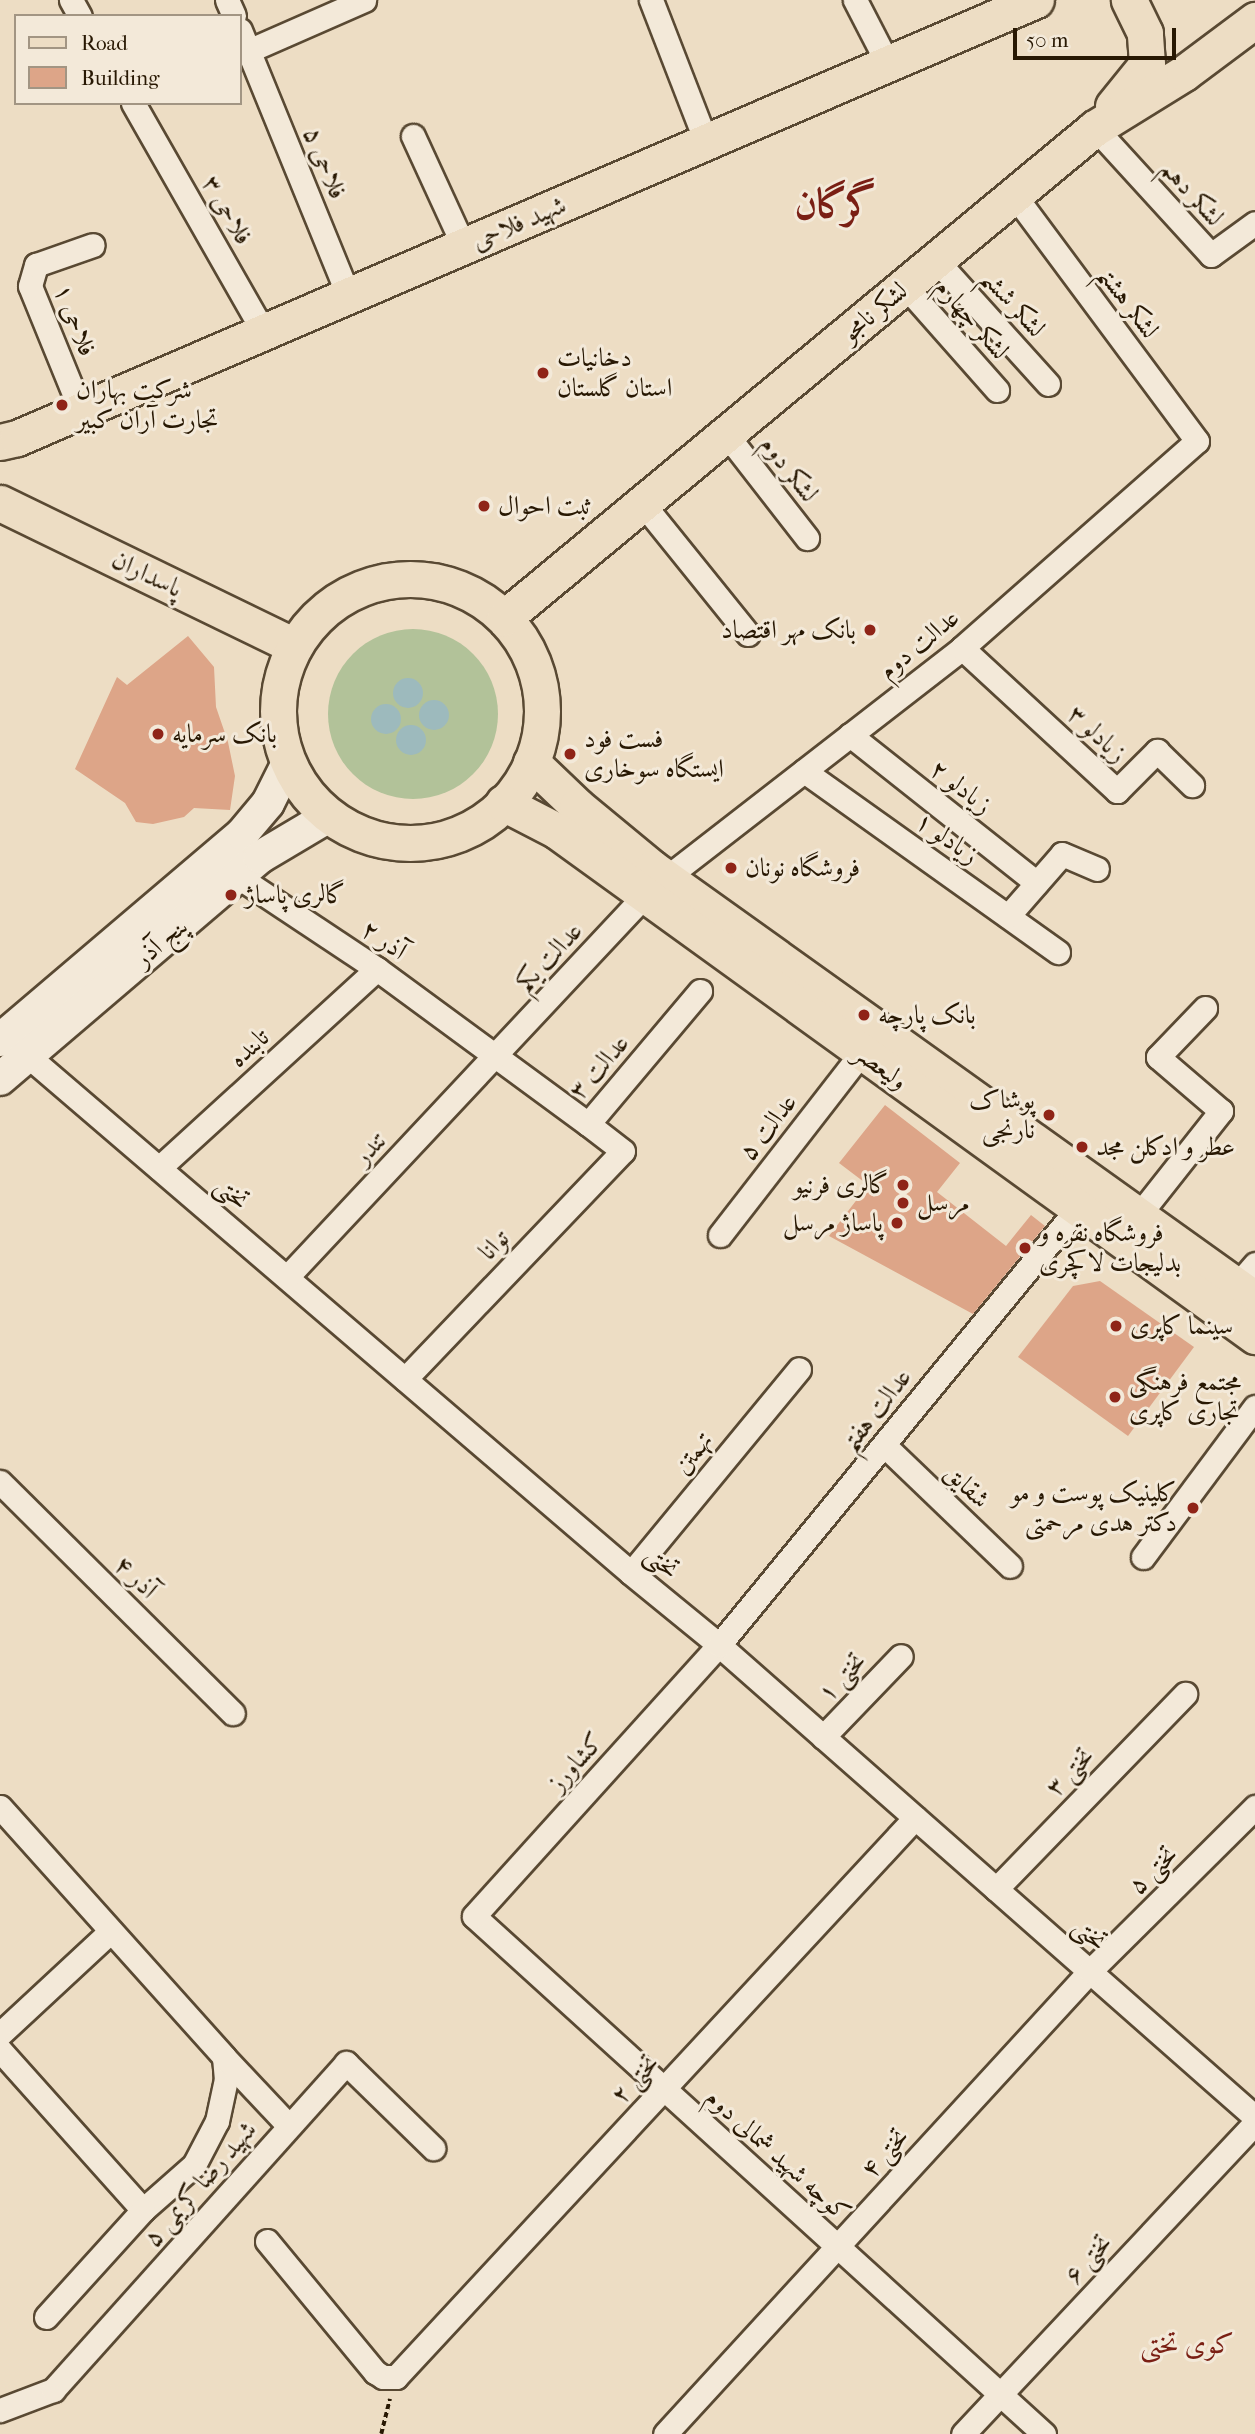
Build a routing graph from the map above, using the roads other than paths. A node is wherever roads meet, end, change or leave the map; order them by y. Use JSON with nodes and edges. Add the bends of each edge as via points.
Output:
{"nodes":[{"id":1,"x":364,"y":0,"type":"edge"},
{"id":2,"x":651,"y":0,"type":"edge"},
{"id":3,"x":855,"y":0,"type":"edge"},
{"id":4,"x":1036,"y":0,"type":"edge"},
{"id":5,"x":1129,"y":0,"type":"edge"},
{"id":6,"x":1255,"y":20,"type":"edge"},
{"id":7,"x":244,"y":40,"type":"edge"},
{"id":8,"x":888,"y":64,"type":"junction"},
{"id":9,"x":137,"y":110,"type":"edge"},
{"id":10,"x":1095,"y":128,"type":"junction"},
{"id":11,"x":412,"y":136,"type":"dead end"},
{"id":12,"x":706,"y":142,"type":"junction"},
{"id":13,"x":1014,"y":195,"type":"junction"},
{"id":14,"x":1255,"y":223,"type":"edge"},
{"id":15,"x":93,"y":246,"type":"dead end"},
{"id":16,"x":464,"y":247,"type":"junction"},
{"id":17,"x":936,"y":260,"type":"junction"},
{"id":18,"x":905,"y":286,"type":"junction"},
{"id":19,"x":349,"y":296,"type":"junction"},
{"id":20,"x":264,"y":333,"type":"junction"},
{"id":21,"x":1048,"y":384,"type":"dead end"},
{"id":22,"x":997,"y":390,"type":"dead end"},
{"id":23,"x":81,"y":411,"type":"junction"},
{"id":24,"x":726,"y":435,"type":"junction"},
{"id":25,"x":9,"y":440,"type":"edge"},
{"id":26,"x":1197,"y":441,"type":"joint"},
{"id":27,"x":0,"y":468,"type":"edge"},
{"id":28,"x":2,"y":500,"type":"edge"},
{"id":29,"x":643,"y":504,"type":"junction"},
{"id":30,"x":807,"y":538,"type":"dead end"},
{"id":31,"x":513,"y":611,"type":"junction"},
{"id":32,"x":748,"y":634,"type":"dead end"},
{"id":33,"x":288,"y":643,"type":"junction"},
{"id":34,"x":962,"y":648,"type":"junction"},
{"id":35,"x":850,"y":735,"type":"junction"},
{"id":36,"x":531,"y":762,"type":"junction"},
{"id":37,"x":288,"y":763,"type":"junction"},
{"id":38,"x":804,"y":771,"type":"junction"},
{"id":39,"x":1192,"y":785,"type":"dead end"},
{"id":40,"x":503,"y":803,"type":"junction"},
{"id":41,"x":329,"y":816,"type":"junction"},
{"id":42,"x":1097,"y":869,"type":"dead end"},
{"id":43,"x":237,"y":876,"type":"junction"},
{"id":44,"x":1037,"y":883,"type":"junction"},
{"id":45,"x":655,"y":887,"type":"junction"},
{"id":46,"x":1008,"y":916,"type":"junction"},
{"id":47,"x":1058,"y":952,"type":"dead end"},
{"id":48,"x":377,"y":969,"type":"junction"},
{"id":49,"x":700,"y":991,"type":"dead end"},
{"id":50,"x":1205,"y":1008,"type":"dead end"},
{"id":51,"x":0,"y":1040,"type":"edge"},
{"id":52,"x":861,"y":1053,"type":"junction"},
{"id":53,"x":27,"y":1056,"type":"junction"},
{"id":54,"x":494,"y":1056,"type":"junction"},
{"id":55,"x":0,"y":1079,"type":"edge"},
{"id":56,"x":588,"y":1124,"type":"junction"},
{"id":57,"x":159,"y":1168,"type":"junction"},
{"id":58,"x":1077,"y":1209,"type":"junction"},
{"id":59,"x":1138,"y":1216,"type":"junction"},
{"id":60,"x":720,"y":1235,"type":"dead end"},
{"id":61,"x":287,"y":1277,"type":"junction"},
{"id":62,"x":1249,"y":1283,"type":"edge"},
{"id":63,"x":1255,"y":1336,"type":"edge"},
{"id":64,"x":799,"y":1369,"type":"dead end"},
{"id":65,"x":405,"y":1378,"type":"junction"},
{"id":66,"x":1255,"y":1407,"type":"edge"},
{"id":67,"x":885,"y":1446,"type":"junction"},
{"id":68,"x":0,"y":1482,"type":"edge"},
{"id":69,"x":1143,"y":1557,"type":"dead end"},
{"id":70,"x":1010,"y":1566,"type":"dead end"},
{"id":71,"x":631,"y":1573,"type":"junction"},
{"id":72,"x":719,"y":1645,"type":"junction"},
{"id":73,"x":901,"y":1656,"type":"dead end"},
{"id":74,"x":1185,"y":1694,"type":"dead end"},
{"id":75,"x":233,"y":1713,"type":"dead end"},
{"id":76,"x":823,"y":1737,"type":"junction"},
{"id":77,"x":0,"y":1807,"type":"edge"},
{"id":78,"x":1255,"y":1807,"type":"edge"},
{"id":79,"x":915,"y":1818,"type":"junction"},
{"id":80,"x":996,"y":1889,"type":"junction"},
{"id":81,"x":474,"y":1916,"type":"joint"},
{"id":82,"x":111,"y":1931,"type":"junction"},
{"id":83,"x":1090,"y":1971,"type":"junction"},
{"id":84,"x":0,"y":2034,"type":"edge"},
{"id":85,"x":0,"y":2050,"type":"edge"},
{"id":86,"x":224,"y":2057,"type":"junction"},
{"id":87,"x":664,"y":2089,"type":"junction"},
{"id":88,"x":1255,"y":2117,"type":"edge"},
{"id":89,"x":1255,"y":2123,"type":"edge"},
{"id":90,"x":288,"y":2125,"type":"junction"},
{"id":91,"x":433,"y":2148,"type":"dead end"},
{"id":92,"x":143,"y":2210,"type":"junction"},
{"id":93,"x":267,"y":2241,"type":"dead end"},
{"id":94,"x":837,"y":2246,"type":"junction"},
{"id":95,"x":46,"y":2317,"type":"dead end"},
{"id":96,"x":1000,"y":2394,"type":"junction"},
{"id":97,"x":0,"y":2410,"type":"edge"},
{"id":98,"x":665,"y":2434,"type":"edge"},
{"id":99,"x":963,"y":2434,"type":"edge"},
{"id":100,"x":1044,"y":2434,"type":"edge"}],
"edges":[{"from":1,"to":7,"type":"street"},
{"from":2,"to":12,"type":"street"},
{"from":3,"to":8,"type":"street"},
{"from":4,"to":8,"type":"main road","name":"شهید فلاحی"},
{"from":5,"to":10,"type":"main road","via":[[1145,33],[1147,64]]},
{"from":6,"to":10,"type":"main road","name":"لشکر نامجو","via":[[1184,73]]},
{"from":7,"to":19,"type":"street","name":"۵ فلاحی"},
{"from":8,"to":12,"type":"main road","name":"شهید فلاحی"},
{"from":9,"to":20,"type":"street","name":"۳ فلاحی"},
{"from":10,"to":13,"type":"main road","name":"لشکر نامجو"},
{"from":10,"to":14,"type":"street","name":"لشکر دهم","via":[[1211,255]]},
{"from":11,"to":16,"type":"street"},
{"from":12,"to":16,"type":"main road","name":"شهید فلاحی"},
{"from":13,"to":17,"type":"main road","name":"لشکر نامجو"},
{"from":13,"to":26,"type":"street","name":"لشکر هشتم"},
{"from":15,"to":23,"type":"street","name":"۱ فلاحی","via":[[36,265],[30,286]]},
{"from":16,"to":19,"type":"main road","name":"شهید فلاحی"},
{"from":17,"to":18,"type":"main road","name":"لشکر نامجو"},
{"from":17,"to":21,"type":"street","name":"لشکر ششم"},
{"from":18,"to":22,"type":"street","name":"لشکر چهارم"},
{"from":18,"to":24,"type":"main road","name":"لشکر نامجو"},
{"from":19,"to":20,"type":"main road","name":"شهید فلاحی"},
{"from":20,"to":23,"type":"main road","name":"شهید فلاحی"},
{"from":23,"to":25,"type":"main road","name":"شهید فلاحی"},
{"from":24,"to":29,"type":"main road","name":"لشکر نامجو"},
{"from":24,"to":30,"type":"street","name":"لشکر دوم"},
{"from":25,"to":27,"type":"main road"},
{"from":26,"to":34,"type":"street","name":"عدالت دوم"},
{"from":28,"to":33,"type":"main road","name":"پاسداران"},
{"from":29,"to":31,"type":"main road","name":"لشکر نامجو"},
{"from":29,"to":32,"type":"street"},
{"from":31,"to":33,"type":"main road","via":[[468,592],[426,580],[403,579],[360,588],[340,598]]},
{"from":31,"to":36,"type":"main road","via":[[539,686],[540,729]]},
{"from":33,"to":37,"type":"main road","via":[[278,724]]},
{"from":34,"to":35,"type":"street","name":"عدالت دوم"},
{"from":34,"to":39,"type":"street","name":"زیادلو ۳","via":[[1117,791],[1157,751]]},
{"from":35,"to":38,"type":"street","name":"عدالت دوم"},
{"from":35,"to":44,"type":"street","name":"زیادلو ۲"},
{"from":36,"to":40,"type":"main road"},
{"from":36,"to":45,"type":"main road","name":"ولیعصر"},
{"from":37,"to":41,"type":"main road","via":[[298,783]]},
{"from":37,"to":51,"type":"main road","name":"پنج آذر","via":[[268,803],[242,834]]},
{"from":38,"to":45,"type":"street","name":"عدالت دوم"},
{"from":38,"to":46,"type":"street","name":"زیادلو ۱"},
{"from":40,"to":41,"type":"main road","via":[[450,836],[408,843],[366,835]]},
{"from":40,"to":45,"type":"main road","name":"ولیعصر"},
{"from":41,"to":43,"type":"main road","name":"پنج آذر"},
{"from":42,"to":44,"type":"street","via":[[1062,854]]},
{"from":43,"to":48,"type":"street","name":"۲ آذر"},
{"from":43,"to":53,"type":"main road","name":"پنج آذر"},
{"from":44,"to":46,"type":"street"},
{"from":45,"to":52,"type":"main road","name":"ولیعصر"},
{"from":45,"to":54,"type":"street","name":"عدالت یکم"},
{"from":45,"to":59,"type":"main road","name":"ولیعصر"},
{"from":46,"to":47,"type":"street","name":"زیادلو ۱"},
{"from":48,"to":54,"type":"street","name":"۲ آذر"},
{"from":48,"to":57,"type":"street","name":"تابنده"},
{"from":49,"to":56,"type":"street","name":"عدالت ۳"},
{"from":50,"to":59,"type":"street","via":[[1158,1057],[1221,1111]]},
{"from":52,"to":58,"type":"main road","name":"ولیعصر"},
{"from":52,"to":60,"type":"street","name":"عدالت ۵"},
{"from":53,"to":55,"type":"main road","name":"پنج آذر"},
{"from":53,"to":57,"type":"street","name":"تختی"},
{"from":54,"to":56,"type":"street","name":"عدالت ۳"},
{"from":54,"to":61,"type":"street","name":"تندر"},
{"from":56,"to":65,"type":"street","name":"توانا","via":[[623,1151]]},
{"from":57,"to":61,"type":"street","name":"تختی"},
{"from":58,"to":63,"type":"main road","name":"ولیعصر"},
{"from":58,"to":67,"type":"street","name":"عدالت هفتم"},
{"from":59,"to":62,"type":"main road","name":"ولیعصر"},
{"from":61,"to":65,"type":"street","name":"تختی"},
{"from":64,"to":71,"type":"street","name":"تهمتن"},
{"from":65,"to":71,"type":"street","name":"تختی"},
{"from":66,"to":69,"type":"street"},
{"from":67,"to":70,"type":"street","name":"شقایق"},
{"from":67,"to":72,"type":"street","name":"عدالت هفتم"},
{"from":68,"to":75,"type":"street","name":"آذر ۴"},
{"from":71,"to":72,"type":"street","name":"تختی"},
{"from":72,"to":76,"type":"street","name":"تختی"},
{"from":72,"to":81,"type":"street","name":"کشاورز"},
{"from":73,"to":76,"type":"street","name":"۱ تختی"},
{"from":74,"to":80,"type":"street","name":"تختی ۳"},
{"from":76,"to":79,"type":"street","name":"تختی"},
{"from":77,"to":82,"type":"street"},
{"from":78,"to":83,"type":"street","name":"۵ تختی"},
{"from":79,"to":80,"type":"street","name":"تختی"},
{"from":79,"to":87,"type":"street","name":"تختی ۲"},
{"from":80,"to":83,"type":"street","name":"تختی"},
{"from":81,"to":87,"type":"street","name":"کوچه شهید شمالی دوم"},
{"from":82,"to":84,"type":"street"},
{"from":82,"to":86,"type":"street"},
{"from":83,"to":88,"type":"street","name":"تختی"},
{"from":83,"to":94,"type":"street","name":"تختی ۴"},
{"from":85,"to":92,"type":"street"},
{"from":86,"to":90,"type":"street"},
{"from":86,"to":92,"type":"street","via":[[226,2079],[217,2121],[194,2165]]},
{"from":87,"to":93,"type":"street","name":"تختی ۲","via":[[396,2377],[383,2378],[375,2372]]},
{"from":87,"to":94,"type":"street","name":"کوچه شهید شمالی دوم"},
{"from":89,"to":96,"type":"street","name":"تختی ۶"},
{"from":90,"to":91,"type":"street","name":"شهید رضا کریمی ۵","via":[[346,2063]]},
{"from":90,"to":97,"type":"street","name":"شهید رضا کریمی ۵","via":[[52,2390]]},
{"from":92,"to":95,"type":"street"},
{"from":94,"to":96,"type":"street","name":"کوچه شهید شمالی دوم"},
{"from":94,"to":98,"type":"street","name":"تختی ۴"},
{"from":96,"to":99,"type":"street","name":"تختی ۶"},
{"from":96,"to":100,"type":"street","name":"کوچه شهید شمالی دوم"}]}
